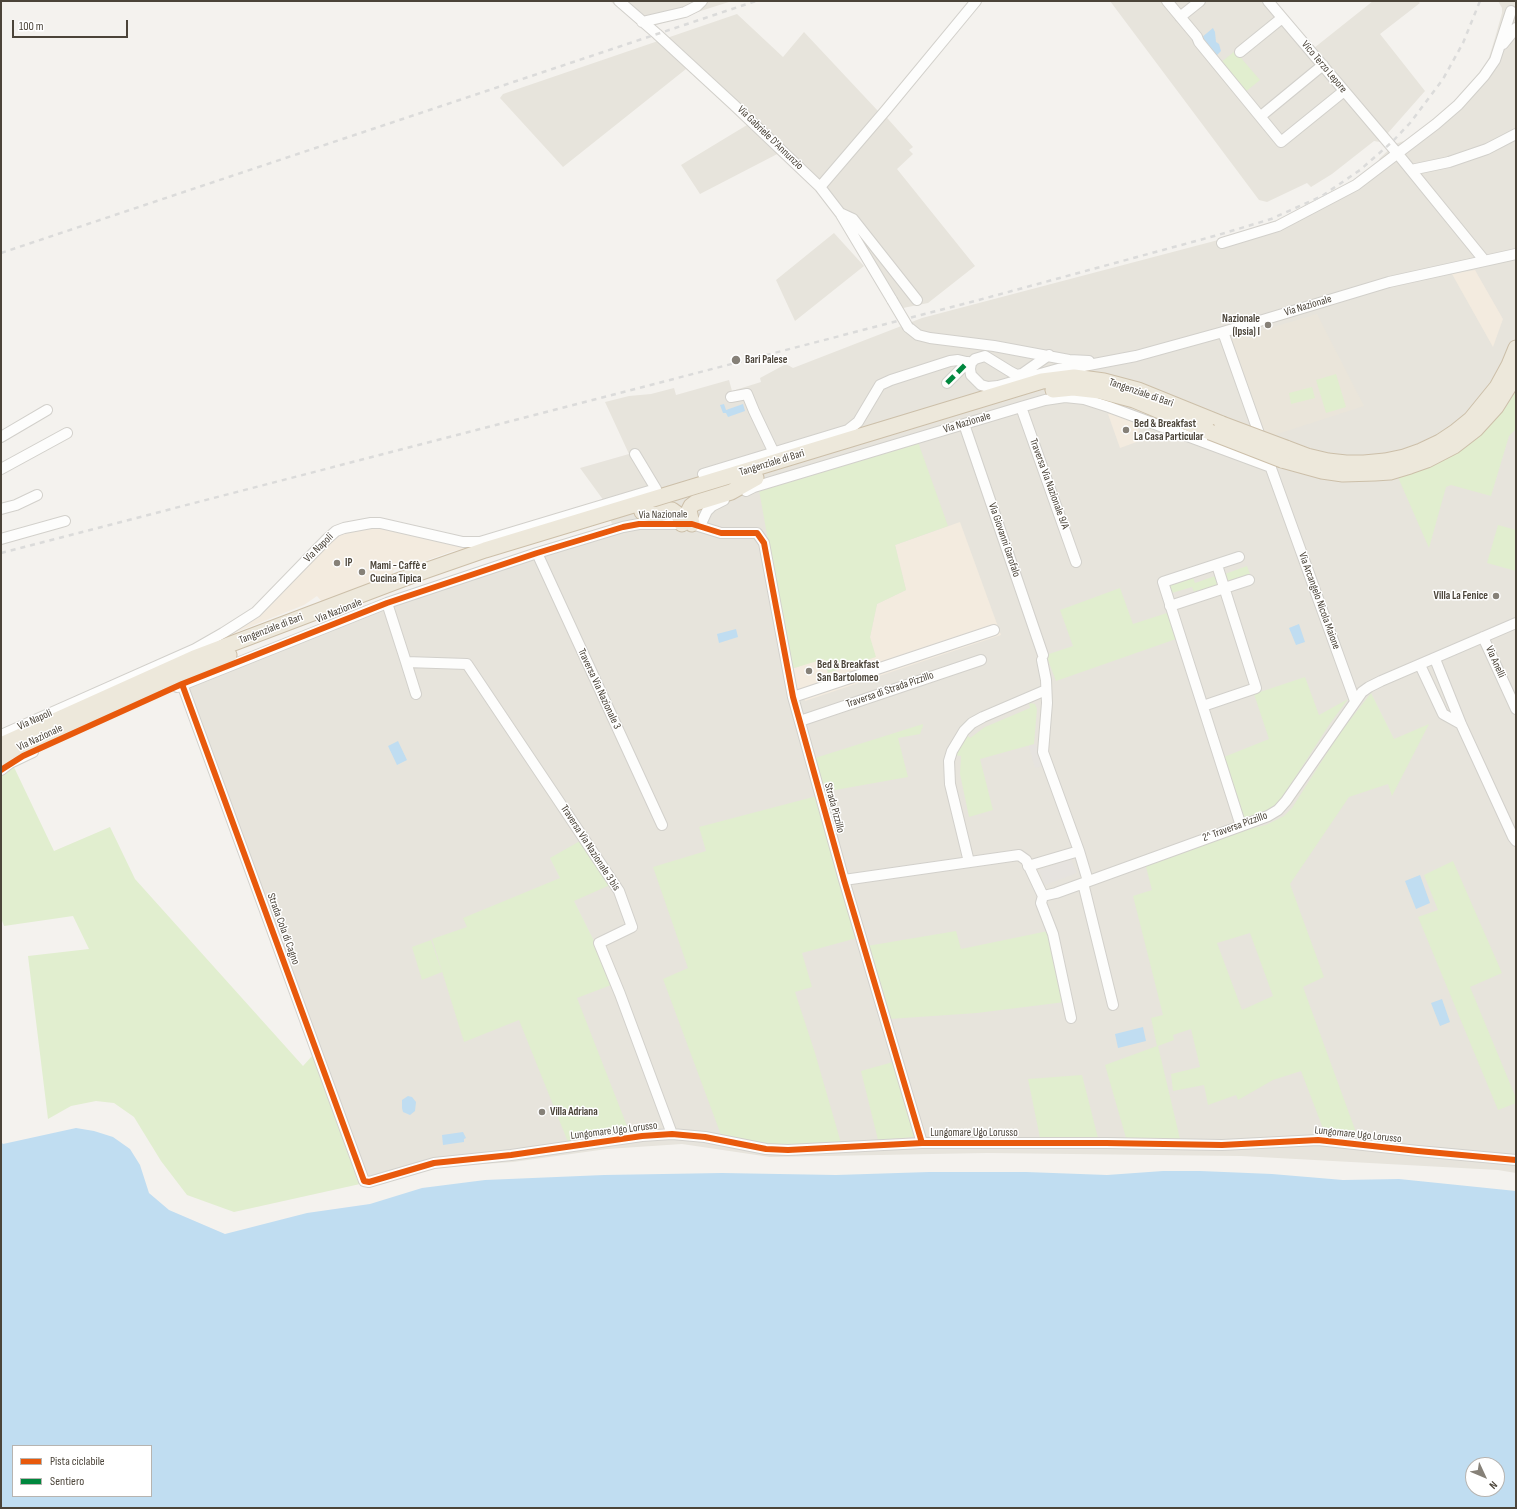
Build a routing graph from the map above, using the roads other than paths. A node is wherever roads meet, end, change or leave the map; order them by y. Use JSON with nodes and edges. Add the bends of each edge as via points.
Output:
{"nodes":[{"id":1,"x":619,"y":1,"type":"edge"},
{"id":2,"x":702,"y":1,"type":"edge"},
{"id":3,"x":976,"y":1,"type":"edge"},
{"id":4,"x":1167,"y":1,"type":"edge"},
{"id":5,"x":1200,"y":1,"type":"edge"},
{"id":6,"x":1268,"y":1,"type":"edge"},
{"id":7,"x":1506,"y":1,"type":"edge"},
{"id":8,"x":1513,"y":13,"type":"edge"},
{"id":9,"x":1180,"y":17,"type":"junction"},
{"id":10,"x":1282,"y":18,"type":"junction"},
{"id":11,"x":642,"y":22,"type":"junction"},
{"id":12,"x":1516,"y":28,"type":"edge"},
{"id":13,"x":1500,"y":48,"type":"junction"},
{"id":14,"x":1240,"y":52,"type":"dead end"},
{"id":15,"x":1322,"y":65,"type":"junction"},
{"id":16,"x":1344,"y":91,"type":"junction"},
{"id":17,"x":1261,"y":116,"type":"junction"},
{"id":18,"x":1516,"y":134,"type":"edge"},
{"id":19,"x":1397,"y":153,"type":"junction"},
{"id":20,"x":1411,"y":170,"type":"junction"},
{"id":21,"x":820,"y":187,"type":"junction"},
{"id":22,"x":840,"y":213,"type":"junction"},
{"id":23,"x":1222,"y":243,"type":"dead end"},
{"id":24,"x":1516,"y":254,"type":"edge"},
{"id":25,"x":1484,"y":260,"type":"junction"},
{"id":26,"x":917,"y":300,"type":"dead end"},
{"id":27,"x":1223,"y":332,"type":"junction"},
{"id":28,"x":1516,"y":348,"type":"edge"},
{"id":29,"x":1014,"y":349,"type":"junction"},
{"id":30,"x":1049,"y":355,"type":"junction"},
{"id":31,"x":1028,"y":356,"type":"junction"},
{"id":32,"x":1061,"y":358,"type":"junction"},
{"id":33,"x":1040,"y":361,"type":"junction"},
{"id":34,"x":970,"y":363,"type":"junction"},
{"id":35,"x":1101,"y":363,"type":"junction"},
{"id":36,"x":1029,"y":368,"type":"junction"},
{"id":37,"x":1058,"y":369,"type":"junction"},
{"id":38,"x":1516,"y":375,"type":"edge"},
{"id":39,"x":947,"y":383,"type":"dead end"},
{"id":40,"x":731,"y":397,"type":"dead end"},
{"id":41,"x":1021,"y":407,"type":"junction"},
{"id":42,"x":47,"y":410,"type":"dead end"},
{"id":43,"x":964,"y":424,"type":"junction"},
{"id":44,"x":1216,"y":428,"type":"junction"},
{"id":45,"x":67,"y":433,"type":"dead end"},
{"id":46,"x":1,"y":437,"type":"edge"},
{"id":47,"x":774,"y":453,"type":"junction"},
{"id":48,"x":635,"y":454,"type":"dead end"},
{"id":49,"x":1280,"y":458,"type":"junction"},
{"id":50,"x":1,"y":469,"type":"edge"},
{"id":51,"x":703,"y":474,"type":"dead end"},
{"id":52,"x":756,"y":478,"type":"junction"},
{"id":53,"x":38,"y":495,"type":"dead end"},
{"id":54,"x":1,"y":509,"type":"edge"},
{"id":55,"x":642,"y":512,"type":"junction"},
{"id":56,"x":65,"y":521,"type":"dead end"},
{"id":57,"x":691,"y":525,"type":"junction"},
{"id":58,"x":1,"y":539,"type":"edge"},
{"id":59,"x":537,"y":553,"type":"junction"},
{"id":60,"x":1239,"y":558,"type":"dead end"},
{"id":61,"x":1076,"y":562,"type":"dead end"},
{"id":62,"x":1216,"y":564,"type":"junction"},
{"id":63,"x":1249,"y":580,"type":"dead end"},
{"id":64,"x":1224,"y":588,"type":"junction"},
{"id":65,"x":387,"y":603,"type":"junction"},
{"id":66,"x":1170,"y":606,"type":"junction"},
{"id":67,"x":1516,"y":623,"type":"edge"},
{"id":68,"x":994,"y":630,"type":"dead end"},
{"id":69,"x":1483,"y":637,"type":"junction"},
{"id":70,"x":1435,"y":658,"type":"junction"},
{"id":71,"x":981,"y":660,"type":"dead end"},
{"id":72,"x":406,"y":662,"type":"junction"},
{"id":73,"x":1420,"y":665,"type":"junction"},
{"id":74,"x":182,"y":684,"type":"junction"},
{"id":75,"x":1046,"y":690,"type":"junction"},
{"id":76,"x":416,"y":694,"type":"dead end"},
{"id":77,"x":793,"y":697,"type":"junction"},
{"id":78,"x":1355,"y":701,"type":"junction"},
{"id":79,"x":1203,"y":706,"type":"junction"},
{"id":80,"x":1516,"y":709,"type":"edge"},
{"id":81,"x":800,"y":721,"type":"junction"},
{"id":82,"x":1461,"y":724,"type":"junction"},
{"id":83,"x":1,"y":735,"type":"edge"},
{"id":84,"x":1,"y":745,"type":"edge"},
{"id":85,"x":1,"y":758,"type":"edge"},
{"id":86,"x":1,"y":770,"type":"edge"},
{"id":87,"x":662,"y":825,"type":"dead end"},
{"id":88,"x":1242,"y":826,"type":"junction"},
{"id":89,"x":1516,"y":841,"type":"edge"},
{"id":90,"x":1079,"y":851,"type":"junction"},
{"id":91,"x":969,"y":862,"type":"junction"},
{"id":92,"x":1028,"y":866,"type":"junction"},
{"id":93,"x":844,"y":880,"type":"junction"},
{"id":94,"x":1085,"y":882,"type":"junction"},
{"id":95,"x":1043,"y":896,"type":"junction"},
{"id":96,"x":1113,"y":1006,"type":"dead end"},
{"id":97,"x":1071,"y":1018,"type":"dead end"},
{"id":98,"x":672,"y":1134,"type":"junction"},
{"id":99,"x":922,"y":1143,"type":"junction"},
{"id":100,"x":1516,"y":1160,"type":"edge"},
{"id":101,"x":364,"y":1181,"type":"joint"}],
"edges":[{"from":1,"to":11,"type":"street","name":"Via Gabriele D'Annunzio"},
{"from":2,"to":11,"type":"street","via":[[685,12]]},
{"from":3,"to":21,"type":"street"},
{"from":4,"to":9,"type":"street"},
{"from":5,"to":9,"type":"street"},
{"from":6,"to":10,"type":"street","name":"Vico Terzo Lepore"},
{"from":7,"to":8,"type":"street"},
{"from":8,"to":13,"type":"street"},
{"from":9,"to":17,"type":"street"},
{"from":10,"to":14,"type":"street"},
{"from":10,"to":15,"type":"street","name":"Vico Terzo Lepore"},
{"from":11,"to":21,"type":"street","name":"Via Gabriele D'Annunzio"},
{"from":12,"to":13,"type":"street"},
{"from":13,"to":19,"type":"street","via":[[1484,76],[1458,105]]},
{"from":15,"to":16,"type":"street","name":"Vico Terzo Lepore"},
{"from":15,"to":17,"type":"street"},
{"from":16,"to":17,"type":"street","via":[[1281,142]]},
{"from":16,"to":19,"type":"street","name":"Vico Terzo Lepore"},
{"from":18,"to":20,"type":"street","via":[[1487,149],[1449,162]]},
{"from":19,"to":20,"type":"street","name":"Vico Terzo Lepore"},
{"from":19,"to":23,"type":"street","via":[[1356,185],[1314,208],[1278,226]]},
{"from":20,"to":25,"type":"street","name":"Vico Terzo Lepore"},
{"from":21,"to":22,"type":"street","name":"Via Gabriele D'Annunzio"},
{"from":22,"to":26,"type":"street","via":[[853,219]]},
{"from":22,"to":29,"type":"street","name":"Via Gabriele D'Annunzio","bridge":true,"via":[[908,327],[918,335]]},
{"from":24,"to":25,"type":"street","name":"Via Nazionale"},
{"from":25,"to":27,"type":"street","name":"Via Nazionale","via":[[1389,282]]},
{"from":27,"to":35,"type":"street","name":"Via Nazionale"},
{"from":27,"to":49,"type":"street","name":"Via Arcangelo Nicola Maione"},
{"from":28,"to":49,"type":"highway","name":"Tangenziale di Bari","via":[[1497,387],[1471,419],[1440,442],[1421,451],[1404,457],[1364,463],[1328,461],[1307,456]]},
{"from":29,"to":30,"type":"street"},
{"from":29,"to":31,"type":"street"},
{"from":30,"to":32,"type":"street"},
{"from":30,"to":33,"type":"street"},
{"from":31,"to":33,"type":"street"},
{"from":31,"to":36,"type":"street"},
{"from":32,"to":35,"type":"street"},
{"from":32,"to":37,"type":"street","via":[[1062,364]]},
{"from":33,"to":36,"type":"street"},
{"from":33,"to":37,"type":"street"},
{"from":34,"to":36,"type":"street","via":[[985,356],[1017,375]]},
{"from":34,"to":37,"type":"street","name":"Via Nazionale","via":[[971,374],[981,385],[988,387]]},
{"from":34,"to":39,"type":"street"},
{"from":34,"to":47,"type":"street","via":[[950,361],[890,380],[880,385],[858,422],[848,430]]},
{"from":35,"to":37,"type":"street","name":"Via Nazionale"},
{"from":38,"to":49,"type":"highway","name":"Tangenziale di Bari","via":[[1496,406],[1476,429],[1454,446],[1410,466],[1375,474],[1343,474],[1322,471]]},
{"from":40,"to":47,"type":"street","via":[[747,394]]},
{"from":41,"to":43,"type":"street","name":"Via Nazionale"},
{"from":41,"to":49,"type":"street","name":"Via Nazionale","via":[[1065,397],[1084,399]]},
{"from":41,"to":61,"type":"street","name":"Traversa Via Nazionale 9/A"},
{"from":42,"to":46,"type":"street"},
{"from":43,"to":57,"type":"street","name":"Via Nazionale","via":[[754,487],[717,502]]},
{"from":43,"to":75,"type":"street","name":"Via Giovanni Garofalo","via":[[1042,658]]},
{"from":44,"to":49,"type":"highway","name":"Tangenziale di Bari","bridge":true},
{"from":44,"to":52,"type":"highway","name":"Tangenziale di Bari","via":[[1100,391],[1073,388],[1044,391]]},
{"from":44,"to":84,"type":"highway","name":"Tangenziale di Bari","via":[[1138,390],[1104,381],[1074,377],[1042,382],[485,550],[416,574],[194,658]]},
{"from":45,"to":50,"type":"street"},
{"from":47,"to":51,"type":"street"},
{"from":48,"to":83,"type":"street","name":"Via Napoli","via":[[656,489],[480,542],[463,542],[380,523],[336,531],[256,612],[242,622],[195,649]]},
{"from":49,"to":78,"type":"street","name":"Via Arcangelo Nicola Maione"},
{"from":52,"to":55,"type":"highway","name":"Tangenziale di Bari"},
{"from":52,"to":57,"type":"highway","via":[[731,492],[695,503],[689,510]]},
{"from":53,"to":54,"type":"street"},
{"from":55,"to":57,"type":"highway","via":[[656,515],[672,510]]},
{"from":55,"to":85,"type":"highway","name":"Tangenziale di Bari","via":[[479,562],[258,644],[201,667]]},
{"from":56,"to":58,"type":"street"},
{"from":57,"to":59,"type":"street","name":"Via Nazionale","via":[[639,524]]},
{"from":57,"to":77,"type":"street","name":"Strada Pizzillo","via":[[721,533],[757,533],[764,542]]},
{"from":59,"to":65,"type":"street","name":"Via Nazionale"},
{"from":59,"to":87,"type":"street","name":"Traversa Via Nazionale 3"},
{"from":60,"to":62,"type":"street"},
{"from":62,"to":64,"type":"street"},
{"from":62,"to":66,"type":"street","via":[[1163,582]]},
{"from":63,"to":64,"type":"street"},
{"from":64,"to":66,"type":"street"},
{"from":64,"to":79,"type":"street","via":[[1256,688]]},
{"from":65,"to":72,"type":"street"},
{"from":65,"to":74,"type":"street","name":"Via Nazionale"},
{"from":66,"to":79,"type":"street"},
{"from":67,"to":69,"type":"street"},
{"from":68,"to":77,"type":"street"},
{"from":69,"to":70,"type":"street"},
{"from":69,"to":80,"type":"street","name":"Via Anelli"},
{"from":70,"to":73,"type":"street"},
{"from":70,"to":82,"type":"street"},
{"from":71,"to":81,"type":"street","name":"Traversa di Strada Pizzillo"},
{"from":72,"to":76,"type":"street"},
{"from":72,"to":98,"type":"street","name":"Traversa Via Nazionale 3 bis","via":[[467,664],[619,891],[632,927],[599,943]]},
{"from":73,"to":78,"type":"street","via":[[1369,687]]},
{"from":73,"to":82,"type":"street","via":[[1443,714]]},
{"from":74,"to":86,"type":"street","name":"Via Nazionale","via":[[23,756]]},
{"from":74,"to":101,"type":"street","name":"Strada Cola di Cagno"},
{"from":75,"to":90,"type":"street","name":"Via Giovanni Garofalo","via":[[1043,752]]},
{"from":75,"to":91,"type":"street","via":[[972,723],[952,751],[949,761],[950,784]]},
{"from":77,"to":81,"type":"street","name":"Strada Pizzillo"},
{"from":78,"to":88,"type":"street","name":"2^ Traversa Pizzillo","via":[[1278,810]]},
{"from":79,"to":88,"type":"street"},
{"from":81,"to":93,"type":"street","name":"Strada Pizzillo"},
{"from":82,"to":89,"type":"street"},
{"from":88,"to":94,"type":"street","name":"2^ Traversa Pizzillo"},
{"from":90,"to":92,"type":"street"},
{"from":90,"to":94,"type":"street"},
{"from":91,"to":92,"type":"street","via":[[1019,855],[1026,860]]},
{"from":91,"to":93,"type":"street"},
{"from":92,"to":95,"type":"street"},
{"from":93,"to":99,"type":"street","name":"Strada Pizzillo"},
{"from":94,"to":95,"type":"street","name":"2^ Traversa Pizzillo"},
{"from":94,"to":96,"type":"street"},
{"from":95,"to":97,"type":"street","via":[[1041,903],[1053,934]]},
{"from":98,"to":99,"type":"street","name":"Lungomare Ugo Lorusso","via":[[781,1150]]},
{"from":98,"to":101,"type":"street","name":"Lungomare Ugo Lorusso","via":[[434,1163],[369,1182]]},
{"from":99,"to":100,"type":"street","name":"Lungomare Ugo Lorusso","via":[[1222,1145],[1318,1140]]}]}
